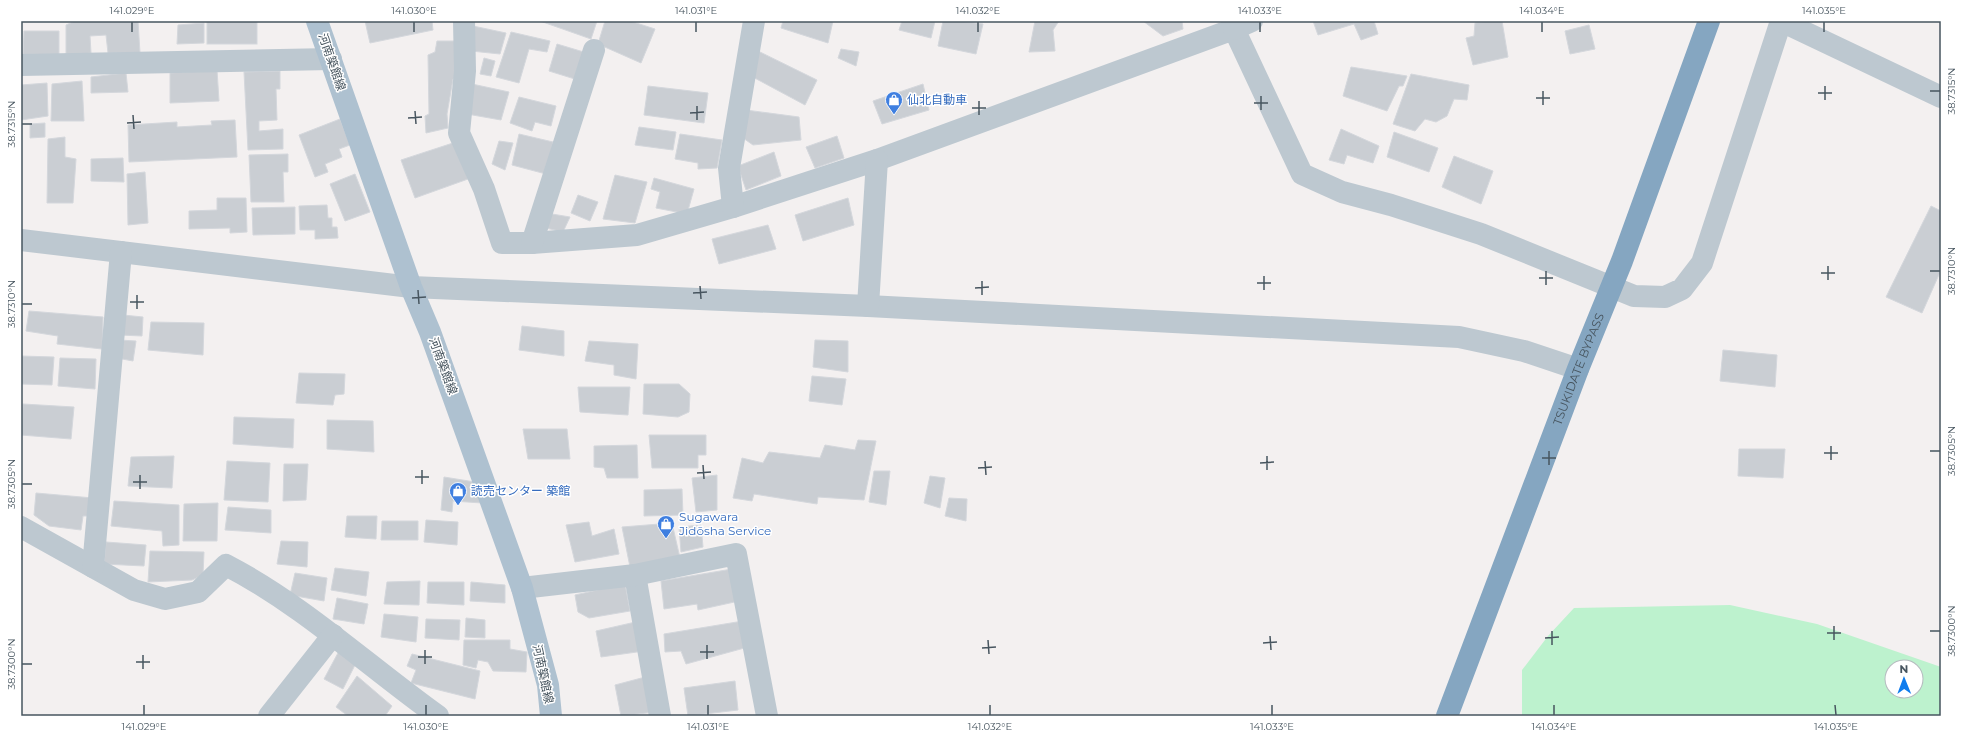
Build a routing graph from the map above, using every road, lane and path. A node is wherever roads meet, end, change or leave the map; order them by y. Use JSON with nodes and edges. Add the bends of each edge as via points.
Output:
{"nodes":[{"id":1,"x":317,"y":21,"type":"edge"},
{"id":2,"x":464,"y":21,"type":"edge"},
{"id":3,"x":754,"y":21,"type":"edge"},
{"id":4,"x":1708,"y":21,"type":"edge"},
{"id":5,"x":1781,"y":21,"type":"edge"},
{"id":6,"x":1243,"y":25,"type":"edge"},
{"id":7,"x":594,"y":50,"type":"dead end"},
{"id":8,"x":331,"y":59,"type":"junction"},
{"id":9,"x":21,"y":65,"type":"edge"},
{"id":10,"x":1941,"y":97,"type":"edge"},
{"id":11,"x":877,"y":160,"type":"junction"},
{"id":12,"x":733,"y":207,"type":"junction"},
{"id":13,"x":21,"y":240,"type":"edge"},
{"id":14,"x":532,"y":243,"type":"junction"},
{"id":15,"x":121,"y":252,"type":"junction"},
{"id":16,"x":411,"y":287,"type":"junction"},
{"id":17,"x":868,"y":306,"type":"junction"},
{"id":18,"x":1578,"y":369,"type":"junction"},
{"id":19,"x":21,"y":526,"type":"edge"},
{"id":20,"x":93,"y":567,"type":"junction"},
{"id":21,"x":636,"y":575,"type":"junction"},
{"id":22,"x":522,"y":588,"type":"junction"},
{"id":23,"x":333,"y":635,"type":"junction"},
{"id":24,"x":269,"y":716,"type":"edge"},
{"id":25,"x":438,"y":716,"type":"edge"},
{"id":26,"x":551,"y":716,"type":"edge"},
{"id":27,"x":660,"y":716,"type":"edge"},
{"id":28,"x":767,"y":716,"type":"edge"},
{"id":29,"x":1447,"y":716,"type":"edge"}],
"edges":[{"from":1,"to":8,"type":"main road","name":"河南築館線"},
{"from":2,"to":14,"type":"street","via":[[465,71],[459,133],[484,189],[502,243]]},
{"from":3,"to":12,"type":"street","via":[[729,168]]},
{"from":4,"to":18,"type":"highway","name":"TSUKIDATE BYPASS","via":[[1622,261]]},
{"from":5,"to":6,"type":"street","via":[[1702,263],[1682,289],[1665,297],[1634,296],[1481,234],[1342,192],[1302,174]]},
{"from":5,"to":10,"type":"street"},
{"from":6,"to":11,"type":"street"},
{"from":7,"to":14,"type":"street"},
{"from":8,"to":9,"type":"street"},
{"from":8,"to":16,"type":"main road","name":"河南築館線"},
{"from":11,"to":12,"type":"street"},
{"from":11,"to":17,"type":"street"},
{"from":12,"to":14,"type":"street","via":[[637,235]]},
{"from":13,"to":15,"type":"street"},
{"from":15,"to":16,"type":"street"},
{"from":15,"to":20,"type":"street"},
{"from":16,"to":17,"type":"street"},
{"from":16,"to":22,"type":"main road","name":"河南築館線","via":[[430,332]]},
{"from":17,"to":18,"type":"street","via":[[1459,336],[1524,351]]},
{"from":18,"to":29,"type":"highway","name":"TSUKIDATE BYPASS"},
{"from":19,"to":20,"type":"street"},
{"from":20,"to":23,"type":"street","via":[[134,590],[165,599],[198,592],[226,565],[252,578]]},
{"from":21,"to":22,"type":"street"},
{"from":21,"to":27,"type":"street"},
{"from":21,"to":28,"type":"street","via":[[736,554]]},
{"from":22,"to":26,"type":"main road","name":"河南築館線","via":[[548,685]]},
{"from":23,"to":24,"type":"street"},
{"from":23,"to":25,"type":"street"}]}
